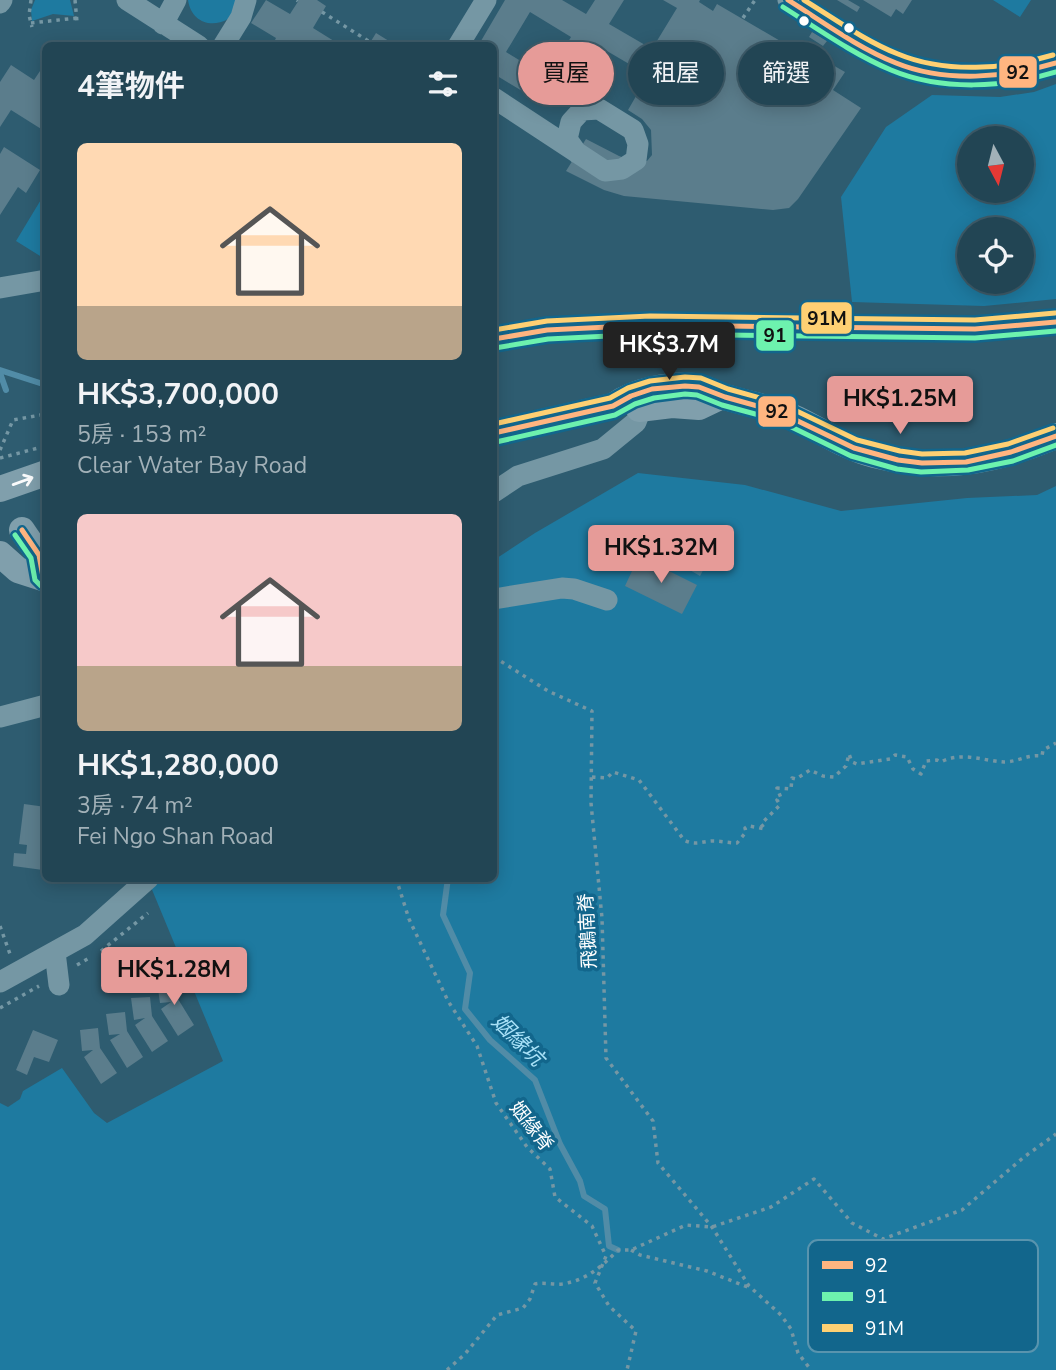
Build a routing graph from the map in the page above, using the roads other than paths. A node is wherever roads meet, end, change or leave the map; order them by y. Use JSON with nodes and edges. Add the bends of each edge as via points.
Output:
{"nodes":[{"id":1,"x":127,"y":0,"type":"edge"},
{"id":2,"x":176,"y":0,"type":"edge"},
{"id":3,"x":246,"y":0,"type":"edge"},
{"id":4,"x":486,"y":0,"type":"edge"},
{"id":5,"x":788,"y":0,"type":"edge"},
{"id":6,"x":163,"y":24,"type":"junction"},
{"id":7,"x":192,"y":42,"type":"edge"},
{"id":8,"x":225,"y":42,"type":"edge"},
{"id":9,"x":460,"y":42,"type":"edge"},
{"id":10,"x":1056,"y":63,"type":"edge"},
{"id":11,"x":497,"y":99,"type":"edge"},
{"id":12,"x":577,"y":153,"type":"dead end"},
{"id":13,"x":42,"y":281,"type":"edge"},
{"id":14,"x":0,"y":288,"type":"edge"},
{"id":15,"x":1056,"y":321,"type":"edge"},
{"id":16,"x":497,"y":338,"type":"edge"},
{"id":17,"x":642,"y":401,"type":"junction"},
{"id":18,"x":497,"y":432,"type":"edge"},
{"id":19,"x":1056,"y":436,"type":"edge"},
{"id":20,"x":42,"y":474,"type":"edge"},
{"id":21,"x":0,"y":489,"type":"edge"},
{"id":22,"x":497,"y":490,"type":"edge"},
{"id":23,"x":17,"y":528,"type":"edge"},
{"id":24,"x":0,"y":554,"type":"edge"},
{"id":25,"x":42,"y":569,"type":"edge"},
{"id":26,"x":42,"y":577,"type":"edge"},
{"id":27,"x":497,"y":599,"type":"edge"},
{"id":28,"x":607,"y":600,"type":"dead end"},
{"id":29,"x":42,"y":706,"type":"edge"},
{"id":30,"x":0,"y":717,"type":"edge"},
{"id":31,"x":144,"y":882,"type":"edge"},
{"id":32,"x":55,"y":952,"type":"junction"},
{"id":33,"x":8,"y":977,"type":"edge"},
{"id":34,"x":59,"y":985,"type":"dead end"}],
"edges":[{"from":1,"to":6,"type":"street"},
{"from":2,"to":6,"type":"street"},
{"from":3,"to":8,"type":"street"},
{"from":4,"to":9,"type":"street"},
{"from":5,"to":10,"type":"street","via":[[899,64],[984,76]]},
{"from":6,"to":7,"type":"street"},
{"from":11,"to":12,"type":"street"},
{"from":13,"to":14,"type":"street"},
{"from":15,"to":16,"type":"main road","via":[[975,329],[605,327]]},
{"from":17,"to":18,"type":"main road","via":[[627,410],[613,406]]},
{"from":17,"to":19,"type":"main road","via":[[697,386],[794,418],[872,454],[937,465],[977,462]]},
{"from":17,"to":22,"type":"street","via":[[636,422],[603,449],[518,476]]},
{"from":21,"to":20,"type":"main road","one_way":true},
{"from":23,"to":25,"type":"main road","via":[[39,555]]},
{"from":24,"to":26,"type":"main road","via":[[18,570]]},
{"from":27,"to":28,"type":"street","via":[[562,588]]},
{"from":29,"to":30,"type":"street"},
{"from":31,"to":32,"type":"street","via":[[85,934]]},
{"from":32,"to":33,"type":"street"},
{"from":32,"to":34,"type":"street"}]}
